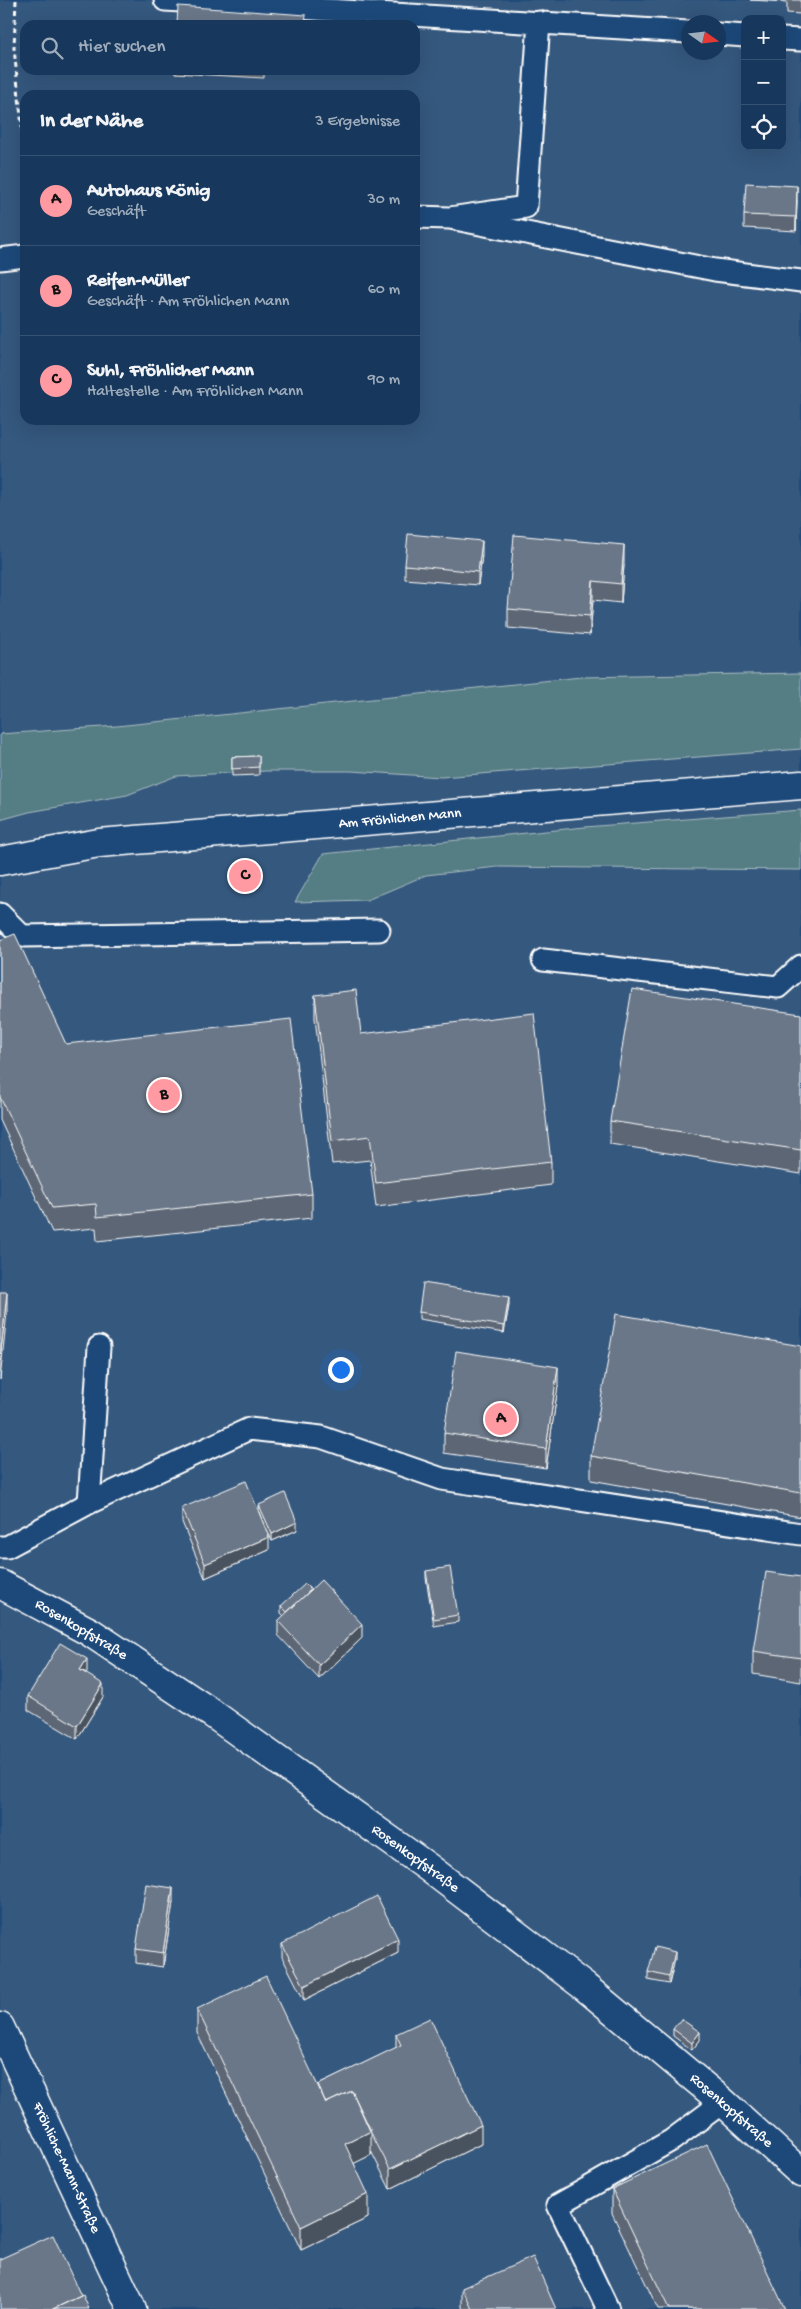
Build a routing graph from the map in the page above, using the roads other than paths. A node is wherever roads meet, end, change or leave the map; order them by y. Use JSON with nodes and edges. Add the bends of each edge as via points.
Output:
{"nodes":[{"id":1,"x":165,"y":0,"type":"edge"},
{"id":2,"x":539,"y":22,"type":"junction"},
{"id":3,"x":681,"y":32,"type":"edge"},
{"id":4,"x":726,"y":35,"type":"edge"},
{"id":5,"x":741,"y":36,"type":"edge"},
{"id":6,"x":786,"y":39,"type":"edge"},
{"id":7,"x":801,"y":40,"type":"edge"},
{"id":8,"x":420,"y":217,"type":"edge"},
{"id":9,"x":450,"y":218,"type":"junction"},
{"id":10,"x":20,"y":257,"type":"edge"},
{"id":11,"x":0,"y":260,"type":"edge"},
{"id":12,"x":801,"y":282,"type":"edge"},
{"id":13,"x":801,"y":785,"type":"edge"},
{"id":14,"x":0,"y":861,"type":"edge"},
{"id":15,"x":0,"y":914,"type":"edge"},
{"id":16,"x":379,"y":930,"type":"dead end"},
{"id":17,"x":543,"y":960,"type":"dead end"},
{"id":18,"x":801,"y":966,"type":"edge"},
{"id":19,"x":99,"y":1346,"type":"dead end"},
{"id":20,"x":89,"y":1502,"type":"junction"},
{"id":21,"x":801,"y":1534,"type":"edge"},
{"id":22,"x":0,"y":1548,"type":"edge"},
{"id":23,"x":0,"y":1584,"type":"edge"},
{"id":24,"x":0,"y":2027,"type":"edge"},
{"id":25,"x":723,"y":2102,"type":"junction"},
{"id":26,"x":801,"y":2173,"type":"edge"},
{"id":27,"x":132,"y":2309,"type":"edge"},
{"id":28,"x":608,"y":2309,"type":"edge"}],
"edges":[{"from":1,"to":2,"type":"lane"},
{"from":2,"to":3,"type":"lane"},
{"from":2,"to":9,"type":"lane","via":[[526,207]]},
{"from":4,"to":5,"type":"lane"},
{"from":6,"to":7,"type":"lane"},
{"from":8,"to":9,"type":"lane"},
{"from":9,"to":12,"type":"lane","via":[[715,270]]},
{"from":10,"to":11,"type":"lane"},
{"from":13,"to":14,"type":"street","name":"Am Fröhlichen Mann","via":[[99,843]]},
{"from":15,"to":16,"type":"lane","via":[[22,936]]},
{"from":17,"to":18,"type":"lane","via":[[778,987]]},
{"from":19,"to":20,"type":"lane"},
{"from":20,"to":21,"type":"lane","via":[[249,1429],[321,1437],[442,1478]]},
{"from":20,"to":22,"type":"lane"},
{"from":23,"to":25,"type":"street","name":"Rosenkopfstraße","via":[[90,1632],[213,1714],[429,1868],[585,1987]]},
{"from":24,"to":27,"type":"street","name":"Fröhliche-Mann-Straße"},
{"from":25,"to":26,"type":"street","name":"Rosenkopfstraße"},
{"from":25,"to":28,"type":"lane","via":[[672,2140],[558,2205]]}]}
